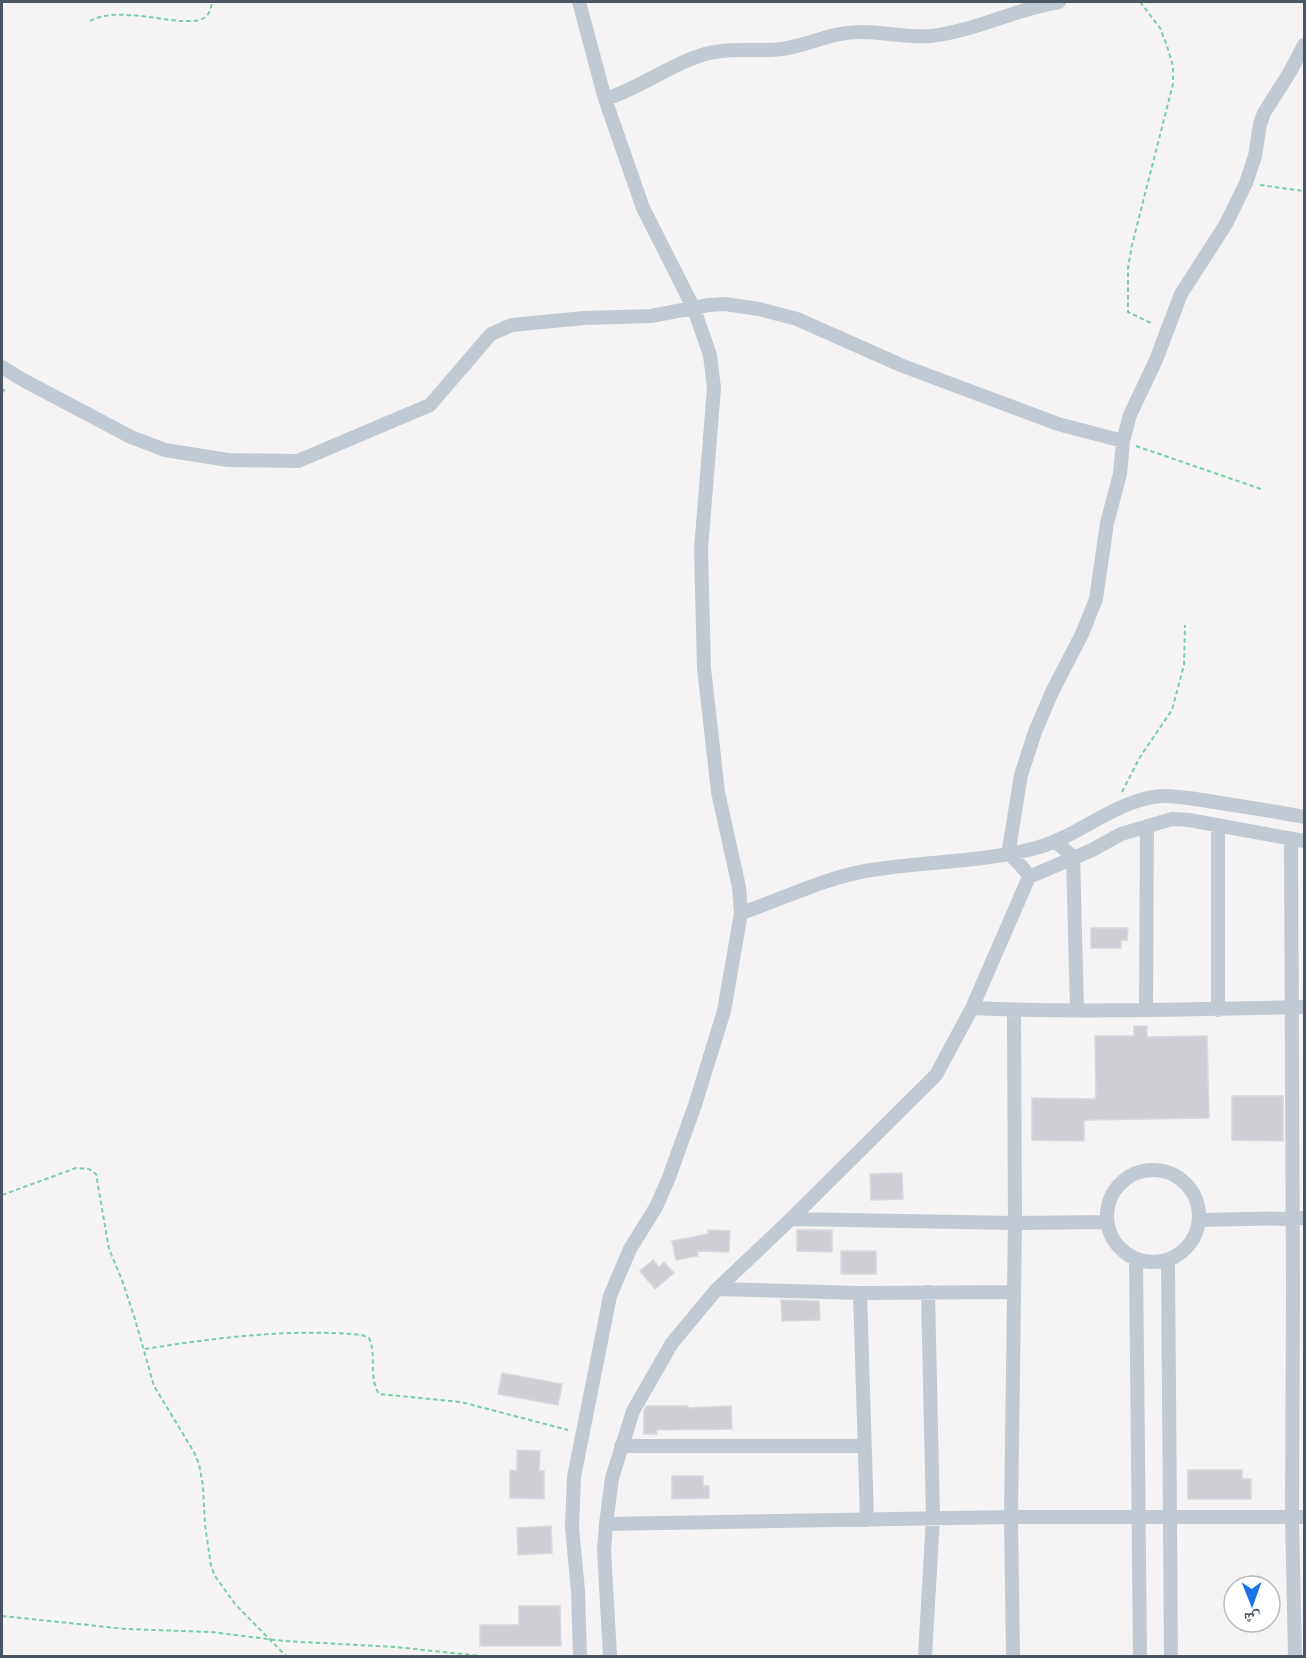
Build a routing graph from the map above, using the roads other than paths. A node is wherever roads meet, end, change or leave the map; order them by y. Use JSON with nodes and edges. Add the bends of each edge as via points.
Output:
{"nodes":[{"id":1,"x":579,"y":2,"type":"edge"},
{"id":2,"x":1059,"y":2,"type":"edge"},
{"id":3,"x":1305,"y":45,"type":"edge"},
{"id":4,"x":605,"y":99,"type":"junction"},
{"id":5,"x":694,"y":309,"type":"junction"},
{"id":6,"x":2,"y":367,"type":"edge"},
{"id":7,"x":1123,"y":441,"type":"junction"},
{"id":8,"x":1305,"y":817,"type":"edge"},
{"id":9,"x":1218,"y":825,"type":"junction"},
{"id":10,"x":1147,"y":826,"type":"junction"},
{"id":11,"x":1298,"y":840,"type":"edge"},
{"id":12,"x":1055,"y":841,"type":"junction"},
{"id":13,"x":1010,"y":854,"type":"junction"},
{"id":14,"x":1073,"y":857,"type":"junction"},
{"id":15,"x":1029,"y":877,"type":"junction"},
{"id":16,"x":741,"y":913,"type":"junction"},
{"id":17,"x":1298,"y":1007,"type":"edge"},
{"id":18,"x":972,"y":1008,"type":"junction"},
{"id":19,"x":1077,"y":1009,"type":"junction"},
{"id":20,"x":1146,"y":1009,"type":"junction"},
{"id":21,"x":1014,"y":1010,"type":"junction"},
{"id":22,"x":1218,"y":1010,"type":"junction"},
{"id":23,"x":791,"y":1219,"type":"junction"},
{"id":24,"x":1298,"y":1219,"type":"edge"},
{"id":25,"x":1199,"y":1220,"type":"junction"},
{"id":26,"x":1107,"y":1222,"type":"junction"},
{"id":27,"x":1015,"y":1223,"type":"junction"},
{"id":28,"x":1136,"y":1259,"type":"junction"},
{"id":29,"x":1168,"y":1260,"type":"junction"},
{"id":30,"x":1299,"y":1288,"type":"edge"},
{"id":31,"x":717,"y":1289,"type":"junction"},
{"id":32,"x":928,"y":1292,"type":"junction"},
{"id":33,"x":860,"y":1293,"type":"junction"},
{"id":34,"x":1014,"y":1293,"type":"junction"},
{"id":35,"x":621,"y":1446,"type":"junction"},
{"id":36,"x":863,"y":1446,"type":"junction"},
{"id":37,"x":1298,"y":1446,"type":"edge"},
{"id":38,"x":1011,"y":1517,"type":"junction"},
{"id":39,"x":1171,"y":1517,"type":"junction"},
{"id":40,"x":1298,"y":1517,"type":"edge"},
{"id":41,"x":933,"y":1518,"type":"junction"},
{"id":42,"x":1138,"y":1518,"type":"junction"},
{"id":43,"x":867,"y":1520,"type":"junction"},
{"id":44,"x":606,"y":1524,"type":"junction"},
{"id":45,"x":1299,"y":1593,"type":"edge"},
{"id":46,"x":580,"y":1656,"type":"edge"},
{"id":47,"x":610,"y":1656,"type":"edge"},
{"id":48,"x":925,"y":1656,"type":"edge"},
{"id":49,"x":1012,"y":1656,"type":"edge"},
{"id":50,"x":1140,"y":1656,"type":"edge"},
{"id":51,"x":1171,"y":1656,"type":"edge"},
{"id":52,"x":1295,"y":1656,"type":"edge"}],
"edges":[{"from":1,"to":4,"type":"street"},
{"from":2,"to":4,"type":"street","via":[[931,36],[845,33],[783,49],[707,53]]},
{"from":3,"to":7,"type":"street","via":[[1262,118],[1246,183],[1226,224],[1181,294],[1130,415]]},
{"from":4,"to":5,"type":"street","via":[[643,208]]},
{"from":5,"to":6,"type":"street","via":[[501,328],[491,334],[430,405],[298,461],[228,460],[165,450],[131,438]]},
{"from":5,"to":7,"type":"street","via":[[725,304],[797,319],[928,376],[1058,424]]},
{"from":5,"to":16,"type":"street","via":[[710,355],[714,388],[701,549],[704,668],[718,792]]},
{"from":7,"to":13,"type":"street","via":[[1096,599],[1035,732],[1021,775]]},
{"from":8,"to":12,"type":"street","via":[[1161,796],[1125,805]]},
{"from":9,"to":10,"type":"street","via":[[1178,818]]},
{"from":9,"to":11,"type":"street"},
{"from":9,"to":22,"type":"street"},
{"from":10,"to":14,"type":"street"},
{"from":10,"to":20,"type":"street"},
{"from":11,"to":17,"type":"street"},
{"from":12,"to":13,"type":"street"},
{"from":12,"to":14,"type":"street"},
{"from":13,"to":15,"type":"street"},
{"from":13,"to":16,"type":"street","via":[[839,876]]},
{"from":14,"to":15,"type":"street"},
{"from":14,"to":19,"type":"street"},
{"from":15,"to":18,"type":"street"},
{"from":16,"to":46,"type":"street","via":[[724,1011],[695,1105],[656,1207],[630,1249],[610,1296],[574,1477]]},
{"from":17,"to":22,"type":"street"},
{"from":17,"to":24,"type":"street"},
{"from":18,"to":21,"type":"street"},
{"from":18,"to":23,"type":"street","via":[[936,1075]]},
{"from":19,"to":20,"type":"street"},
{"from":19,"to":21,"type":"street"},
{"from":20,"to":22,"type":"street"},
{"from":21,"to":27,"type":"street"},
{"from":23,"to":27,"type":"street"},
{"from":23,"to":31,"type":"street"},
{"from":24,"to":25,"type":"street"},
{"from":24,"to":30,"type":"street"},
{"from":25,"to":26,"type":"street","via":[[1190,1189],[1178,1178],[1152,1170],[1122,1183],[1112,1195]]},
{"from":25,"to":29,"type":"street","via":[[1193,1239]]},
{"from":26,"to":27,"type":"street"},
{"from":26,"to":28,"type":"street","via":[[1117,1244]]},
{"from":27,"to":34,"type":"street"},
{"from":28,"to":29,"type":"street"},
{"from":28,"to":42,"type":"street"},
{"from":29,"to":39,"type":"street"},
{"from":30,"to":37,"type":"street"},
{"from":31,"to":33,"type":"street"},
{"from":31,"to":35,"type":"street","via":[[672,1343],[633,1411]]},
{"from":32,"to":33,"type":"street"},
{"from":32,"to":34,"type":"street"},
{"from":32,"to":41,"type":"street"},
{"from":33,"to":36,"type":"street"},
{"from":34,"to":38,"type":"street"},
{"from":35,"to":36,"type":"street"},
{"from":35,"to":44,"type":"street"},
{"from":36,"to":43,"type":"street"},
{"from":37,"to":40,"type":"street"},
{"from":38,"to":41,"type":"street"},
{"from":38,"to":42,"type":"street"},
{"from":38,"to":49,"type":"street"},
{"from":39,"to":40,"type":"street"},
{"from":39,"to":42,"type":"street"},
{"from":39,"to":51,"type":"street"},
{"from":40,"to":45,"type":"street"},
{"from":41,"to":43,"type":"street"},
{"from":41,"to":48,"type":"street"},
{"from":42,"to":50,"type":"street"},
{"from":43,"to":44,"type":"street"},
{"from":44,"to":47,"type":"street"},
{"from":45,"to":52,"type":"street"}]}
